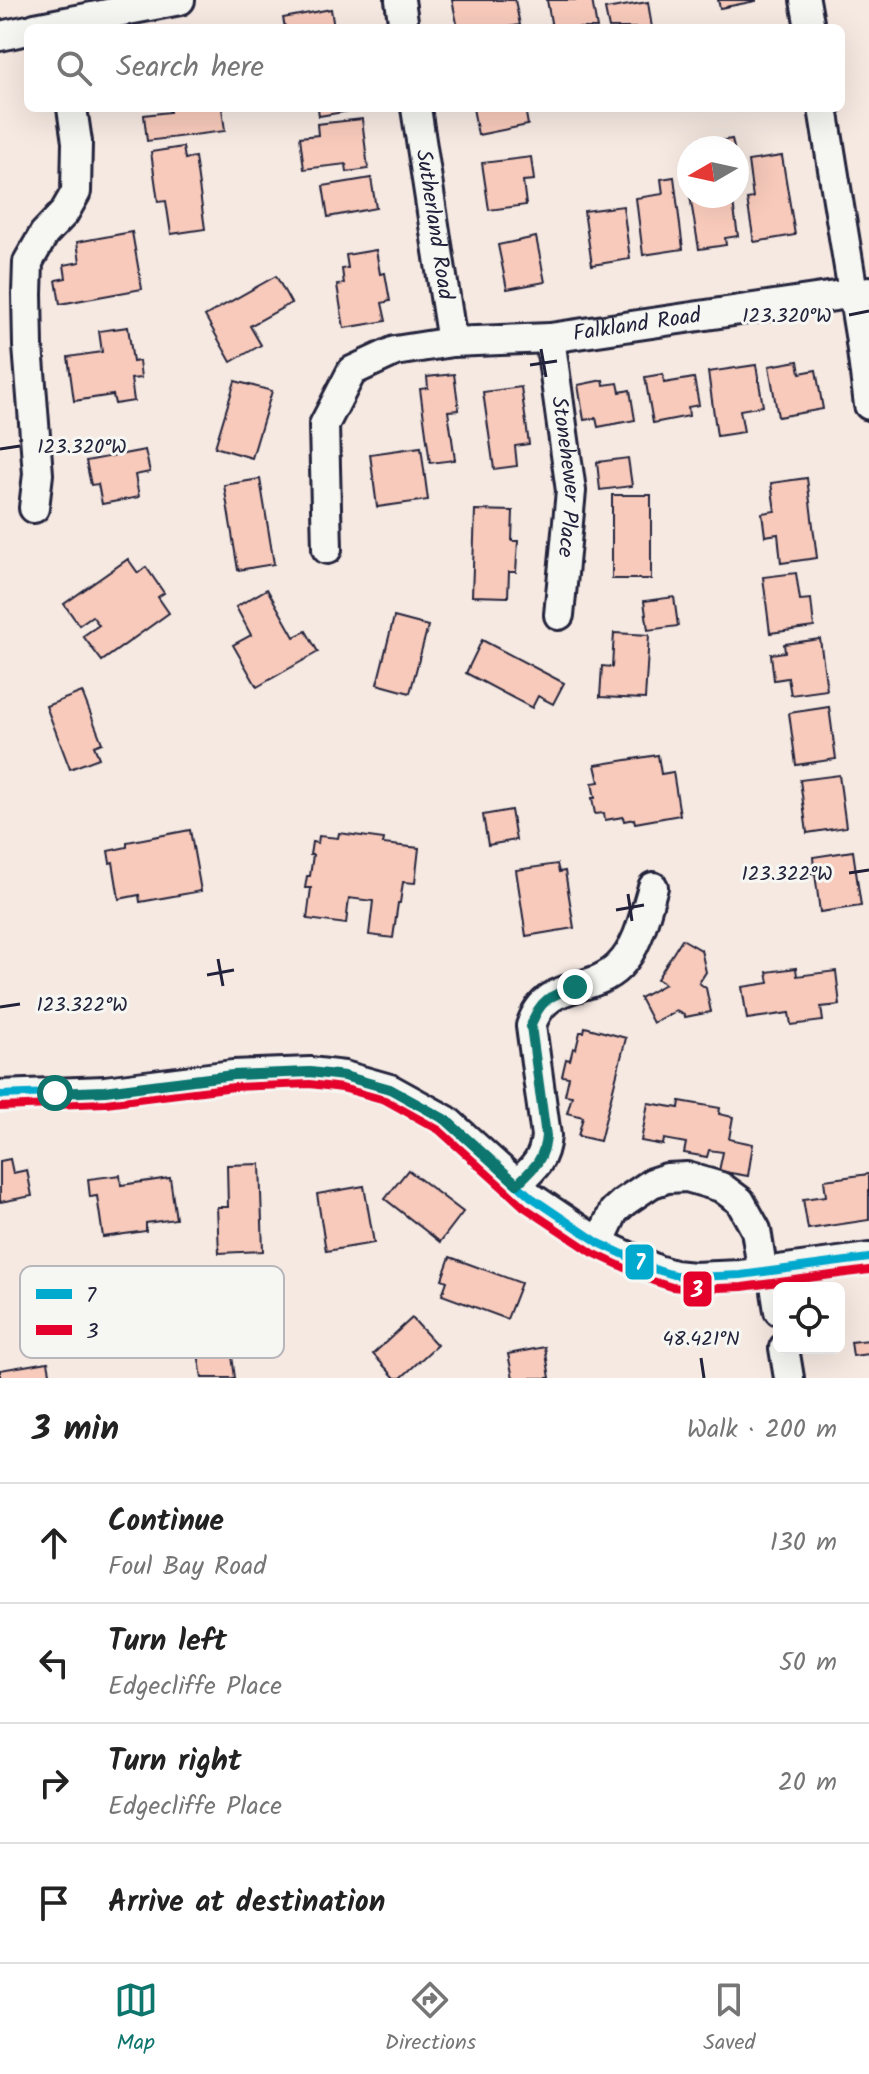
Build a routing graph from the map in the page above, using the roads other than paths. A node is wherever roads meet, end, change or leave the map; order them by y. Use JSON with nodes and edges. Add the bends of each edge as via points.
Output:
{"nodes":[{"id":1,"x":180,"y":0,"type":"edge"},
{"id":2,"x":400,"y":0,"type":"edge"},
{"id":3,"x":805,"y":0,"type":"edge"},
{"id":4,"x":51,"y":20,"type":"edge"},
{"id":5,"x":403,"y":24,"type":"edge"},
{"id":6,"x":809,"y":24,"type":"edge"},
{"id":7,"x":24,"y":31,"type":"edge"},
{"id":8,"x":0,"y":36,"type":"edge"},
{"id":9,"x":73,"y":112,"type":"edge"},
{"id":10,"x":417,"y":112,"type":"edge"},
{"id":11,"x":824,"y":112,"type":"edge"},
{"id":12,"x":861,"y":291,"type":"edge"},
{"id":13,"x":550,"y":338,"type":"junction"},
{"id":14,"x":452,"y":342,"type":"junction"},
{"id":15,"x":869,"y":405,"type":"edge"},
{"id":16,"x":34,"y":508,"type":"dead end"},
{"id":17,"x":327,"y":549,"type":"dead end"},
{"id":18,"x":559,"y":615,"type":"dead end"},
{"id":19,"x":653,"y":887,"type":"dead end"},
{"id":20,"x":0,"y":1095,"type":"edge"},
{"id":21,"x":517,"y":1184,"type":"junction"},
{"id":22,"x":599,"y":1243,"type":"junction"},
{"id":23,"x":869,"y":1258,"type":"edge"},
{"id":24,"x":768,"y":1273,"type":"junction"},
{"id":25,"x":773,"y":1290,"type":"edge"},
{"id":26,"x":785,"y":1354,"type":"edge"},
{"id":27,"x":789,"y":1378,"type":"edge"}],
"edges":[{"from":1,"to":4,"type":"street"},
{"from":2,"to":5,"type":"street"},
{"from":3,"to":6,"type":"street"},
{"from":7,"to":8,"type":"street"},
{"from":9,"to":16,"type":"street","via":[[76,192],[28,262],[38,474]]},
{"from":10,"to":14,"type":"street","name":"Sutherland Road"},
{"from":11,"to":12,"type":"street"},
{"from":12,"to":13,"type":"street","name":"Falkland Road"},
{"from":12,"to":15,"type":"street"},
{"from":13,"to":14,"type":"street","name":"Falkland Road"},
{"from":13,"to":18,"type":"street","name":"Stonehewer Place","via":[[571,491]]},
{"from":14,"to":17,"type":"street","name":"Falkland Road","via":[[395,351],[352,371],[324,425]]},
{"from":19,"to":21,"type":"street","via":[[636,940],[618,968],[550,997],[535,1012],[531,1026],[545,1149]]},
{"from":20,"to":21,"type":"street","via":[[105,1091],[233,1075],[344,1076],[390,1089],[446,1120]]},
{"from":21,"to":22,"type":"street"},
{"from":22,"to":24,"type":"street","via":[[674,1275]]},
{"from":22,"to":24,"type":"street","via":[[624,1202],[652,1183],[687,1177],[721,1187],[740,1201],[756,1230]]},
{"from":23,"to":24,"type":"street"},
{"from":24,"to":25,"type":"street"},
{"from":26,"to":27,"type":"street"}]}
